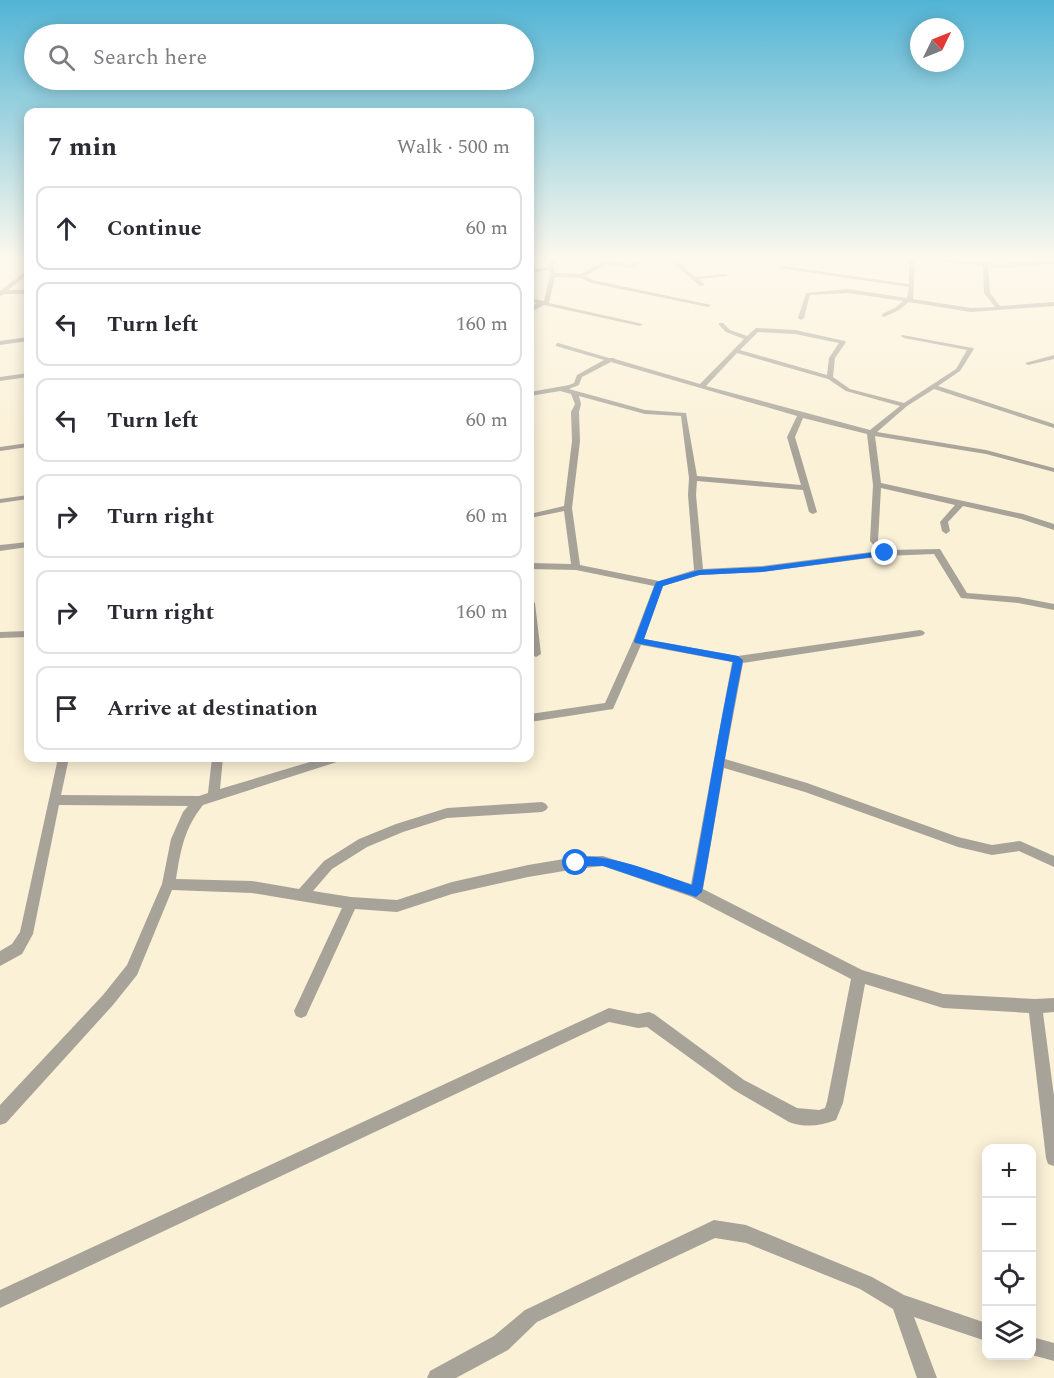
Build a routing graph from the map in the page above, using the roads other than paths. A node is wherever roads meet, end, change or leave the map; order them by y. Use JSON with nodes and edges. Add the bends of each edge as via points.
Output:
{"nodes":[{"id":1,"x":721,"y":324,"type":"dead end"},
{"id":2,"x":904,"y":336,"type":"dead end"},
{"id":3,"x":748,"y":338,"type":"junction"},
{"id":4,"x":24,"y":340,"type":"edge"},
{"id":5,"x":0,"y":343,"type":"edge"},
{"id":6,"x":558,"y":345,"type":"dead end"},
{"id":7,"x":735,"y":351,"type":"junction"},
{"id":8,"x":1054,"y":357,"type":"edge"},
{"id":9,"x":612,"y":359,"type":"junction"},
{"id":10,"x":1028,"y":363,"type":"dead end"},
{"id":11,"x":24,"y":376,"type":"edge"},
{"id":12,"x":830,"y":378,"type":"junction"},
{"id":13,"x":0,"y":379,"type":"edge"},
{"id":14,"x":702,"y":386,"type":"junction"},
{"id":15,"x":934,"y":387,"type":"junction"},
{"id":16,"x":560,"y":389,"type":"junction"},
{"id":17,"x":574,"y":392,"type":"junction"},
{"id":18,"x":534,"y":393,"type":"edge"},
{"id":19,"x":905,"y":405,"type":"junction"},
{"id":20,"x":801,"y":416,"type":"junction"},
{"id":21,"x":1054,"y":426,"type":"edge"},
{"id":22,"x":871,"y":433,"type":"junction"},
{"id":23,"x":24,"y":446,"type":"edge"},
{"id":24,"x":0,"y":449,"type":"edge"},
{"id":25,"x":1054,"y":470,"type":"edge"},
{"id":26,"x":693,"y":478,"type":"junction"},
{"id":27,"x":877,"y":485,"type":"junction"},
{"id":28,"x":807,"y":488,"type":"junction"},
{"id":29,"x":24,"y":498,"type":"edge"},
{"id":30,"x":0,"y":501,"type":"edge"},
{"id":31,"x":961,"y":503,"type":"junction"},
{"id":32,"x":568,"y":508,"type":"junction"},
{"id":33,"x":813,"y":512,"type":"dead end"},
{"id":34,"x":534,"y":515,"type":"edge"},
{"id":35,"x":1054,"y":527,"type":"edge"},
{"id":36,"x":946,"y":531,"type":"dead end"},
{"id":37,"x":24,"y":546,"type":"edge"},
{"id":38,"x":0,"y":549,"type":"edge"},
{"id":39,"x":885,"y":553,"type":"junction"},
{"id":40,"x":534,"y":566,"type":"edge"},
{"id":41,"x":576,"y":567,"type":"junction"},
{"id":42,"x":699,"y":572,"type":"junction"},
{"id":43,"x":659,"y":584,"type":"junction"},
{"id":44,"x":1054,"y":607,"type":"edge"},
{"id":45,"x":920,"y":633,"type":"dead end"},
{"id":46,"x":24,"y":634,"type":"edge"},
{"id":47,"x":0,"y":635,"type":"edge"},
{"id":48,"x":534,"y":637,"type":"edge"},
{"id":49,"x":638,"y":641,"type":"junction"},
{"id":50,"x":536,"y":654,"type":"dead end"},
{"id":51,"x":738,"y":660,"type":"junction"},
{"id":52,"x":534,"y":717,"type":"edge"},
{"id":53,"x":62,"y":762,"type":"edge"},
{"id":54,"x":217,"y":762,"type":"edge"},
{"id":55,"x":323,"y":762,"type":"edge"},
{"id":56,"x":719,"y":762,"type":"junction"},
{"id":57,"x":214,"y":797,"type":"junction"},
{"id":58,"x":54,"y":800,"type":"junction"},
{"id":59,"x":200,"y":801,"type":"junction"},
{"id":60,"x":542,"y":807,"type":"dead end"},
{"id":61,"x":1054,"y":862,"type":"edge"},
{"id":62,"x":168,"y":884,"type":"junction"},
{"id":63,"x":696,"y":892,"type":"junction"},
{"id":64,"x":301,"y":896,"type":"junction"},
{"id":65,"x":351,"y":903,"type":"junction"},
{"id":66,"x":0,"y":959,"type":"edge"},
{"id":67,"x":859,"y":976,"type":"junction"},
{"id":68,"x":1054,"y":1005,"type":"edge"},
{"id":69,"x":1035,"y":1006,"type":"junction"},
{"id":70,"x":301,"y":1011,"type":"dead end"},
{"id":71,"x":0,"y":1117,"type":"edge"},
{"id":72,"x":1054,"y":1158,"type":"edge"},
{"id":73,"x":0,"y":1299,"type":"edge"},
{"id":74,"x":900,"y":1303,"type":"junction"},
{"id":75,"x":982,"y":1330,"type":"edge"},
{"id":76,"x":1036,"y":1347,"type":"edge"},
{"id":77,"x":1054,"y":1352,"type":"edge"},
{"id":78,"x":437,"y":1378,"type":"edge"},
{"id":79,"x":927,"y":1378,"type":"edge"}],
"edges":[{"from":1,"to":3,"type":"street"},
{"from":2,"to":15,"type":"street","via":[[971,349],[958,370]]},
{"from":3,"to":7,"type":"street"},
{"from":3,"to":12,"type":"street","via":[[756,330],[795,332],[843,342],[832,358]]},
{"from":4,"to":5,"type":"street"},
{"from":6,"to":9,"type":"street"},
{"from":7,"to":12,"type":"street"},
{"from":7,"to":14,"type":"street"},
{"from":8,"to":10,"type":"street"},
{"from":9,"to":14,"type":"street"},
{"from":9,"to":16,"type":"street","via":[[579,376],[577,384]]},
{"from":11,"to":13,"type":"street"},
{"from":12,"to":19,"type":"street","via":[[848,390]]},
{"from":14,"to":20,"type":"street"},
{"from":15,"to":19,"type":"street"},
{"from":15,"to":21,"type":"street"},
{"from":16,"to":17,"type":"street"},
{"from":16,"to":18,"type":"street"},
{"from":17,"to":26,"type":"street","via":[[645,412],[684,414]]},
{"from":17,"to":32,"type":"street","via":[[578,404]]},
{"from":19,"to":22,"type":"street"},
{"from":20,"to":22,"type":"street"},
{"from":20,"to":28,"type":"street","via":[[791,437]]},
{"from":22,"to":25,"type":"street","via":[[986,452]]},
{"from":22,"to":27,"type":"street"},
{"from":23,"to":24,"type":"street"},
{"from":26,"to":28,"type":"street"},
{"from":26,"to":42,"type":"street"},
{"from":27,"to":31,"type":"street"},
{"from":27,"to":39,"type":"street","via":[[874,541]]},
{"from":28,"to":33,"type":"street"},
{"from":29,"to":30,"type":"street"},
{"from":31,"to":35,"type":"street"},
{"from":31,"to":36,"type":"street","via":[[944,522]]},
{"from":32,"to":34,"type":"street"},
{"from":32,"to":41,"type":"street"},
{"from":37,"to":38,"type":"street"},
{"from":39,"to":42,"type":"street","via":[[762,569]]},
{"from":39,"to":44,"type":"street","via":[[936,550],[964,596]]},
{"from":40,"to":41,"type":"street"},
{"from":41,"to":43,"type":"street"},
{"from":42,"to":43,"type":"street"},
{"from":43,"to":49,"type":"street"},
{"from":45,"to":51,"type":"street"},
{"from":46,"to":47,"type":"street"},
{"from":48,"to":50,"type":"street"},
{"from":49,"to":51,"type":"street"},
{"from":49,"to":52,"type":"street","via":[[609,706]]},
{"from":51,"to":56,"type":"street"},
{"from":53,"to":58,"type":"street"},
{"from":54,"to":57,"type":"street"},
{"from":55,"to":57,"type":"street"},
{"from":56,"to":61,"type":"street","via":[[807,788],[958,842],[992,850],[1020,846]]},
{"from":56,"to":63,"type":"street"},
{"from":57,"to":59,"type":"street"},
{"from":58,"to":59,"type":"street"},
{"from":58,"to":66,"type":"street","via":[[26,934],[17,949]]},
{"from":59,"to":62,"type":"street","via":[[177,839]]},
{"from":60,"to":64,"type":"street","via":[[447,813],[400,828],[363,843],[328,865]]},
{"from":62,"to":64,"type":"street","via":[[252,887]]},
{"from":62,"to":71,"type":"street","via":[[132,970]]},
{"from":63,"to":65,"type":"street","via":[[603,861],[528,871],[452,888],[397,906]]},
{"from":63,"to":67,"type":"street"},
{"from":64,"to":65,"type":"street"},
{"from":65,"to":70,"type":"street"},
{"from":67,"to":69,"type":"street","via":[[943,1001]]},
{"from":67,"to":73,"type":"street","via":[[830,1114],[819,1118],[795,1116],[739,1085],[649,1019],[638,1021],[609,1015]]},
{"from":68,"to":69,"type":"street"},
{"from":69,"to":72,"type":"street"},
{"from":74,"to":75,"type":"street"},
{"from":74,"to":78,"type":"street","via":[[866,1284],[746,1234],[714,1229],[531,1316],[501,1343]]},
{"from":74,"to":79,"type":"street"},
{"from":76,"to":77,"type":"street"}]}
